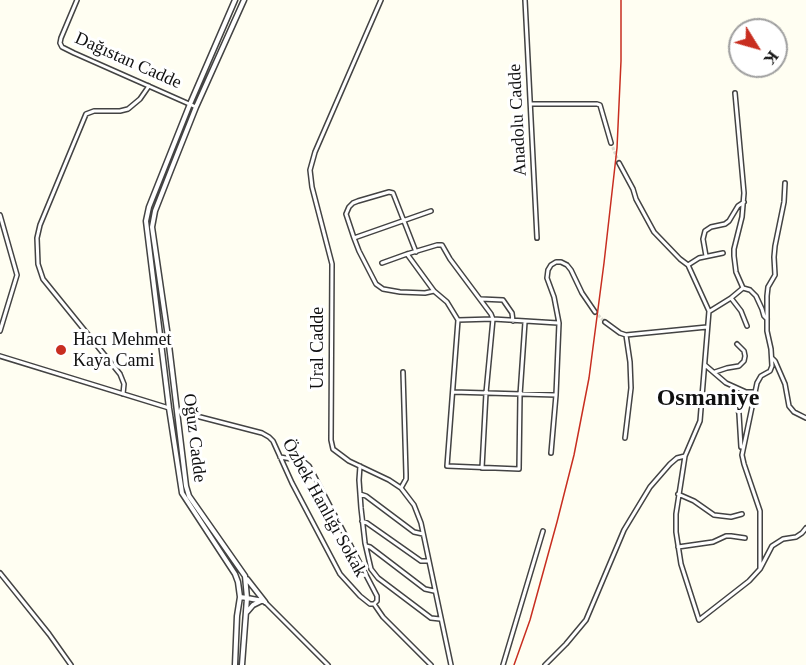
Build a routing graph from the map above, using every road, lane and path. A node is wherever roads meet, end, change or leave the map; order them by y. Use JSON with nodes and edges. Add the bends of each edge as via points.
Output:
{"nodes":[{"id":1,"x":77,"y":0,"type":"edge"},
{"id":2,"x":235,"y":0,"type":"edge"},
{"id":3,"x":244,"y":0,"type":"edge"},
{"id":4,"x":381,"y":0,"type":"edge"},
{"id":5,"x":525,"y":0,"type":"edge"},
{"id":6,"x":149,"y":86,"type":"junction"},
{"id":7,"x":735,"y":93,"type":"dead end"},
{"id":8,"x":190,"y":104,"type":"junction"},
{"id":9,"x":531,"y":104,"type":"junction"},
{"id":10,"x":196,"y":106,"type":"junction"},
{"id":11,"x":611,"y":143,"type":"tunnel mouth"},
{"id":12,"x":619,"y":163,"type":"tunnel mouth"},
{"id":13,"x":785,"y":183,"type":"dead end"},
{"id":14,"x":744,"y":202,"type":"junction"},
{"id":15,"x":431,"y":211,"type":"dead end"},
{"id":16,"x":0,"y":215,"type":"edge"},
{"id":17,"x":403,"y":221,"type":"junction"},
{"id":18,"x":354,"y":238,"type":"junction"},
{"id":19,"x":537,"y":238,"type":"dead end"},
{"id":20,"x":416,"y":252,"type":"junction"},
{"id":21,"x":407,"y":254,"type":"junction"},
{"id":22,"x":723,"y":254,"type":"dead end"},
{"id":23,"x":706,"y":256,"type":"junction"},
{"id":24,"x":382,"y":263,"type":"dead end"},
{"id":25,"x":688,"y":265,"type":"junction"},
{"id":26,"x":743,"y":288,"type":"junction"},
{"id":27,"x":434,"y":291,"type":"junction"},
{"id":28,"x":730,"y":298,"type":"junction"},
{"id":29,"x":481,"y":299,"type":"junction"},
{"id":30,"x":709,"y":311,"type":"junction"},
{"id":31,"x":595,"y":312,"type":"tunnel mouth"},
{"id":32,"x":493,"y":319,"type":"junction"},
{"id":33,"x":767,"y":319,"type":"junction"},
{"id":34,"x":458,"y":320,"type":"junction"},
{"id":35,"x":513,"y":321,"type":"junction"},
{"id":36,"x":525,"y":322,"type":"junction"},
{"id":37,"x":604,"y":322,"type":"tunnel mouth"},
{"id":38,"x":559,"y":323,"type":"junction"},
{"id":39,"x":747,"y":326,"type":"dead end"},
{"id":40,"x":707,"y":327,"type":"junction"},
{"id":41,"x":0,"y":330,"type":"edge"},
{"id":42,"x":626,"y":335,"type":"junction"},
{"id":43,"x":737,"y":344,"type":"dead end"},
{"id":44,"x":0,"y":356,"type":"edge"},
{"id":45,"x":771,"y":358,"type":"junction"},
{"id":46,"x":704,"y":364,"type":"junction"},
{"id":47,"x":403,"y":372,"type":"dead end"},
{"id":48,"x":715,"y":372,"type":"junction"},
{"id":49,"x":734,"y":387,"type":"junction"},
{"id":50,"x":452,"y":392,"type":"junction"},
{"id":51,"x":754,"y":392,"type":"junction"},
{"id":52,"x":486,"y":393,"type":"junction"},
{"id":53,"x":123,"y":394,"type":"junction"},
{"id":54,"x":520,"y":395,"type":"junction"},
{"id":55,"x":556,"y":395,"type":"junction"},
{"id":56,"x":169,"y":408,"type":"junction"},
{"id":57,"x":177,"y":411,"type":"junction"},
{"id":58,"x":806,"y":418,"type":"edge"},
{"id":59,"x":625,"y":438,"type":"dead end"},
{"id":60,"x":743,"y":448,"type":"junction"},
{"id":61,"x":551,"y":453,"type":"dead end"},
{"id":62,"x":685,"y":456,"type":"junction"},
{"id":63,"x":280,"y":457,"type":"junction"},
{"id":64,"x":360,"y":466,"type":"junction"},
{"id":65,"x":482,"y":468,"type":"junction"},
{"id":66,"x":401,"y":489,"type":"junction"},
{"id":67,"x":360,"y":494,"type":"junction"},
{"id":68,"x":678,"y":494,"type":"junction"},
{"id":69,"x":742,"y":514,"type":"dead end"},
{"id":70,"x":362,"y":521,"type":"junction"},
{"id":71,"x":806,"y":528,"type":"edge"},
{"id":72,"x":543,"y":531,"type":"dead end"},
{"id":73,"x":423,"y":534,"type":"junction"},
{"id":74,"x":745,"y":538,"type":"dead end"},
{"id":75,"x":366,"y":546,"type":"junction"},
{"id":76,"x":678,"y":547,"type":"junction"},
{"id":77,"x":428,"y":561,"type":"junction"},
{"id":78,"x":760,"y":569,"type":"junction"},
{"id":79,"x":0,"y":573,"type":"edge"},
{"id":80,"x":245,"y":576,"type":"junction"},
{"id":81,"x":434,"y":591,"type":"junction"},
{"id":82,"x":240,"y":597,"type":"junction"},
{"id":83,"x":248,"y":598,"type":"junction"},
{"id":84,"x":263,"y":601,"type":"junction"},
{"id":85,"x":374,"y":604,"type":"junction"},
{"id":86,"x":246,"y":613,"type":"junction"},
{"id":87,"x":440,"y":619,"type":"junction"},
{"id":88,"x":71,"y":665,"type":"edge"},
{"id":89,"x":235,"y":665,"type":"edge"},
{"id":90,"x":242,"y":665,"type":"edge"},
{"id":91,"x":328,"y":665,"type":"edge"},
{"id":92,"x":431,"y":665,"type":"edge"},
{"id":93,"x":451,"y":665,"type":"edge"},
{"id":94,"x":503,"y":665,"type":"edge"},
{"id":95,"x":545,"y":665,"type":"edge"}],
"edges":[{"from":1,"to":6,"type":"street","name":"Dağıstan Cadde","via":[[61,38],[62,46]]},
{"from":2,"to":8,"type":"street","name":"Oğuz Cadde"},
{"from":3,"to":10,"type":"street","name":"Oğuz Cadde"},
{"from":4,"to":64,"type":"street","name":"Ural Cadde","via":[[310,170],[332,264],[331,440],[333,449]]},
{"from":5,"to":9,"type":"street","name":"Anadolu Cadde"},
{"from":6,"to":8,"type":"street","name":"Dağıstan Cadde"},
{"from":6,"to":53,"type":"street","via":[[128,109],[86,114],[37,238],[43,279],[120,374]]},
{"from":7,"to":14,"type":"street"},
{"from":8,"to":10,"type":"street","name":"Dağıstan Cadde"},
{"from":8,"to":56,"type":"street","name":"Oğuz Cadde","via":[[146,221]]},
{"from":9,"to":11,"type":"street","via":[[600,105]]},
{"from":9,"to":19,"type":"street","name":"Anadolu Cadde"},
{"from":10,"to":57,"type":"street","name":"Oğuz Cadde","via":[[152,227]]},
{"from":12,"to":25,"type":"street","via":[[654,232]]},
{"from":13,"to":33,"type":"street","via":[[775,246],[775,275],[767,290]]},
{"from":14,"to":23,"type":"street","via":[[727,223],[705,231]]},
{"from":14,"to":26,"type":"street","via":[[734,256]]},
{"from":15,"to":17,"type":"street"},
{"from":16,"to":41,"type":"street","via":[[17,275]]},
{"from":17,"to":18,"type":"street"},
{"from":17,"to":18,"type":"street","via":[[392,192],[358,201],[347,212]]},
{"from":17,"to":20,"type":"street"},
{"from":18,"to":27,"type":"street","via":[[380,288]]},
{"from":20,"to":21,"type":"street"},
{"from":20,"to":29,"type":"street","via":[[442,245]]},
{"from":21,"to":24,"type":"street"},
{"from":21,"to":27,"type":"street"},
{"from":22,"to":23,"type":"street"},
{"from":23,"to":25,"type":"street"},
{"from":25,"to":30,"type":"street"},
{"from":26,"to":28,"type":"street"},
{"from":26,"to":33,"type":"street","via":[[756,296]]},
{"from":27,"to":34,"type":"street","via":[[447,302]]},
{"from":28,"to":30,"type":"street"},
{"from":28,"to":39,"type":"street"},
{"from":29,"to":32,"type":"street"},
{"from":29,"to":35,"type":"street","via":[[503,300]]},
{"from":30,"to":40,"type":"street"},
{"from":31,"to":38,"type":"street","via":[[571,270],[556,262],[548,270],[547,278]]},
{"from":32,"to":34,"type":"street"},
{"from":32,"to":35,"type":"street"},
{"from":32,"to":52,"type":"street"},
{"from":33,"to":45,"type":"street"},
{"from":34,"to":50,"type":"street"},
{"from":35,"to":36,"type":"street"},
{"from":36,"to":38,"type":"street"},
{"from":36,"to":54,"type":"street"},
{"from":37,"to":42,"type":"street"},
{"from":38,"to":55,"type":"street"},
{"from":40,"to":42,"type":"street"},
{"from":40,"to":46,"type":"street"},
{"from":42,"to":59,"type":"street","via":[[631,388]]},
{"from":43,"to":48,"type":"street","via":[[744,351],[744,362]]},
{"from":44,"to":53,"type":"street"},
{"from":45,"to":51,"type":"street","via":[[771,369],[759,379]]},
{"from":45,"to":58,"type":"street","via":[[785,384],[789,406]]},
{"from":46,"to":48,"type":"street"},
{"from":46,"to":62,"type":"street","via":[[700,421]]},
{"from":47,"to":66,"type":"street","via":[[406,479]]},
{"from":48,"to":49,"type":"street"},
{"from":49,"to":51,"type":"street"},
{"from":49,"to":60,"type":"street"},
{"from":50,"to":52,"type":"street"},
{"from":50,"to":65,"type":"street","via":[[447,466]]},
{"from":51,"to":60,"type":"street"},
{"from":52,"to":54,"type":"street"},
{"from":52,"to":65,"type":"street"},
{"from":53,"to":56,"type":"street"},
{"from":54,"to":55,"type":"street"},
{"from":54,"to":65,"type":"street","via":[[519,469]]},
{"from":55,"to":61,"type":"street"},
{"from":56,"to":57,"type":"street"},
{"from":56,"to":82,"type":"street","name":"Oğuz Cadde","via":[[182,493],[235,574]]},
{"from":57,"to":63,"type":"street","name":"Özbek Hanlığı Sokak","via":[[265,434]]},
{"from":57,"to":80,"type":"street","name":"Oğuz Cadde","via":[[188,494]]},
{"from":60,"to":78,"type":"street","via":[[744,464],[760,511]]},
{"from":62,"to":68,"type":"street"},
{"from":62,"to":95,"type":"street","via":[[669,464],[650,487],[624,530],[586,620]]},
{"from":63,"to":85,"type":"street","name":"Özbek Hanlığı Sokak","via":[[340,574],[360,596]]},
{"from":63,"to":85,"type":"street","via":[[309,466],[377,596]]},
{"from":64,"to":66,"type":"street","name":"Ural Cadde"},
{"from":64,"to":67,"type":"street"},
{"from":66,"to":73,"type":"street","name":"Ural Cadde","via":[[414,505]]},
{"from":67,"to":70,"type":"street"},
{"from":67,"to":73,"type":"street","via":[[414,532]]},
{"from":68,"to":69,"type":"street","via":[[714,515]]},
{"from":68,"to":76,"type":"street"},
{"from":70,"to":75,"type":"street"},
{"from":70,"to":77,"type":"street","via":[[421,561]]},
{"from":71,"to":78,"type":"street","via":[[796,537],[772,546]]},
{"from":72,"to":94,"type":"street"},
{"from":73,"to":77,"type":"street","name":"Ural Cadde"},
{"from":74,"to":76,"type":"street","via":[[726,536]]},
{"from":75,"to":81,"type":"street","via":[[425,589]]},
{"from":75,"to":87,"type":"street","via":[[376,576],[431,618]]},
{"from":76,"to":78,"type":"street","via":[[699,620]]},
{"from":77,"to":81,"type":"street","name":"Ural Cadde"},
{"from":79,"to":88,"type":"street"},
{"from":80,"to":83,"type":"street","name":"Oğuz Cadde"},
{"from":80,"to":84,"type":"street"},
{"from":81,"to":87,"type":"street","name":"Ural Cadde"},
{"from":82,"to":83,"type":"street"},
{"from":82,"to":89,"type":"street","name":"Oğuz Cadde"},
{"from":83,"to":84,"type":"street"},
{"from":83,"to":86,"type":"street","name":"Oğuz Cadde"},
{"from":84,"to":86,"type":"street"},
{"from":84,"to":91,"type":"street"},
{"from":85,"to":92,"type":"street"},
{"from":86,"to":90,"type":"street","name":"Oğuz Cadde"},
{"from":87,"to":93,"type":"street","name":"Ural Cadde"}]}
